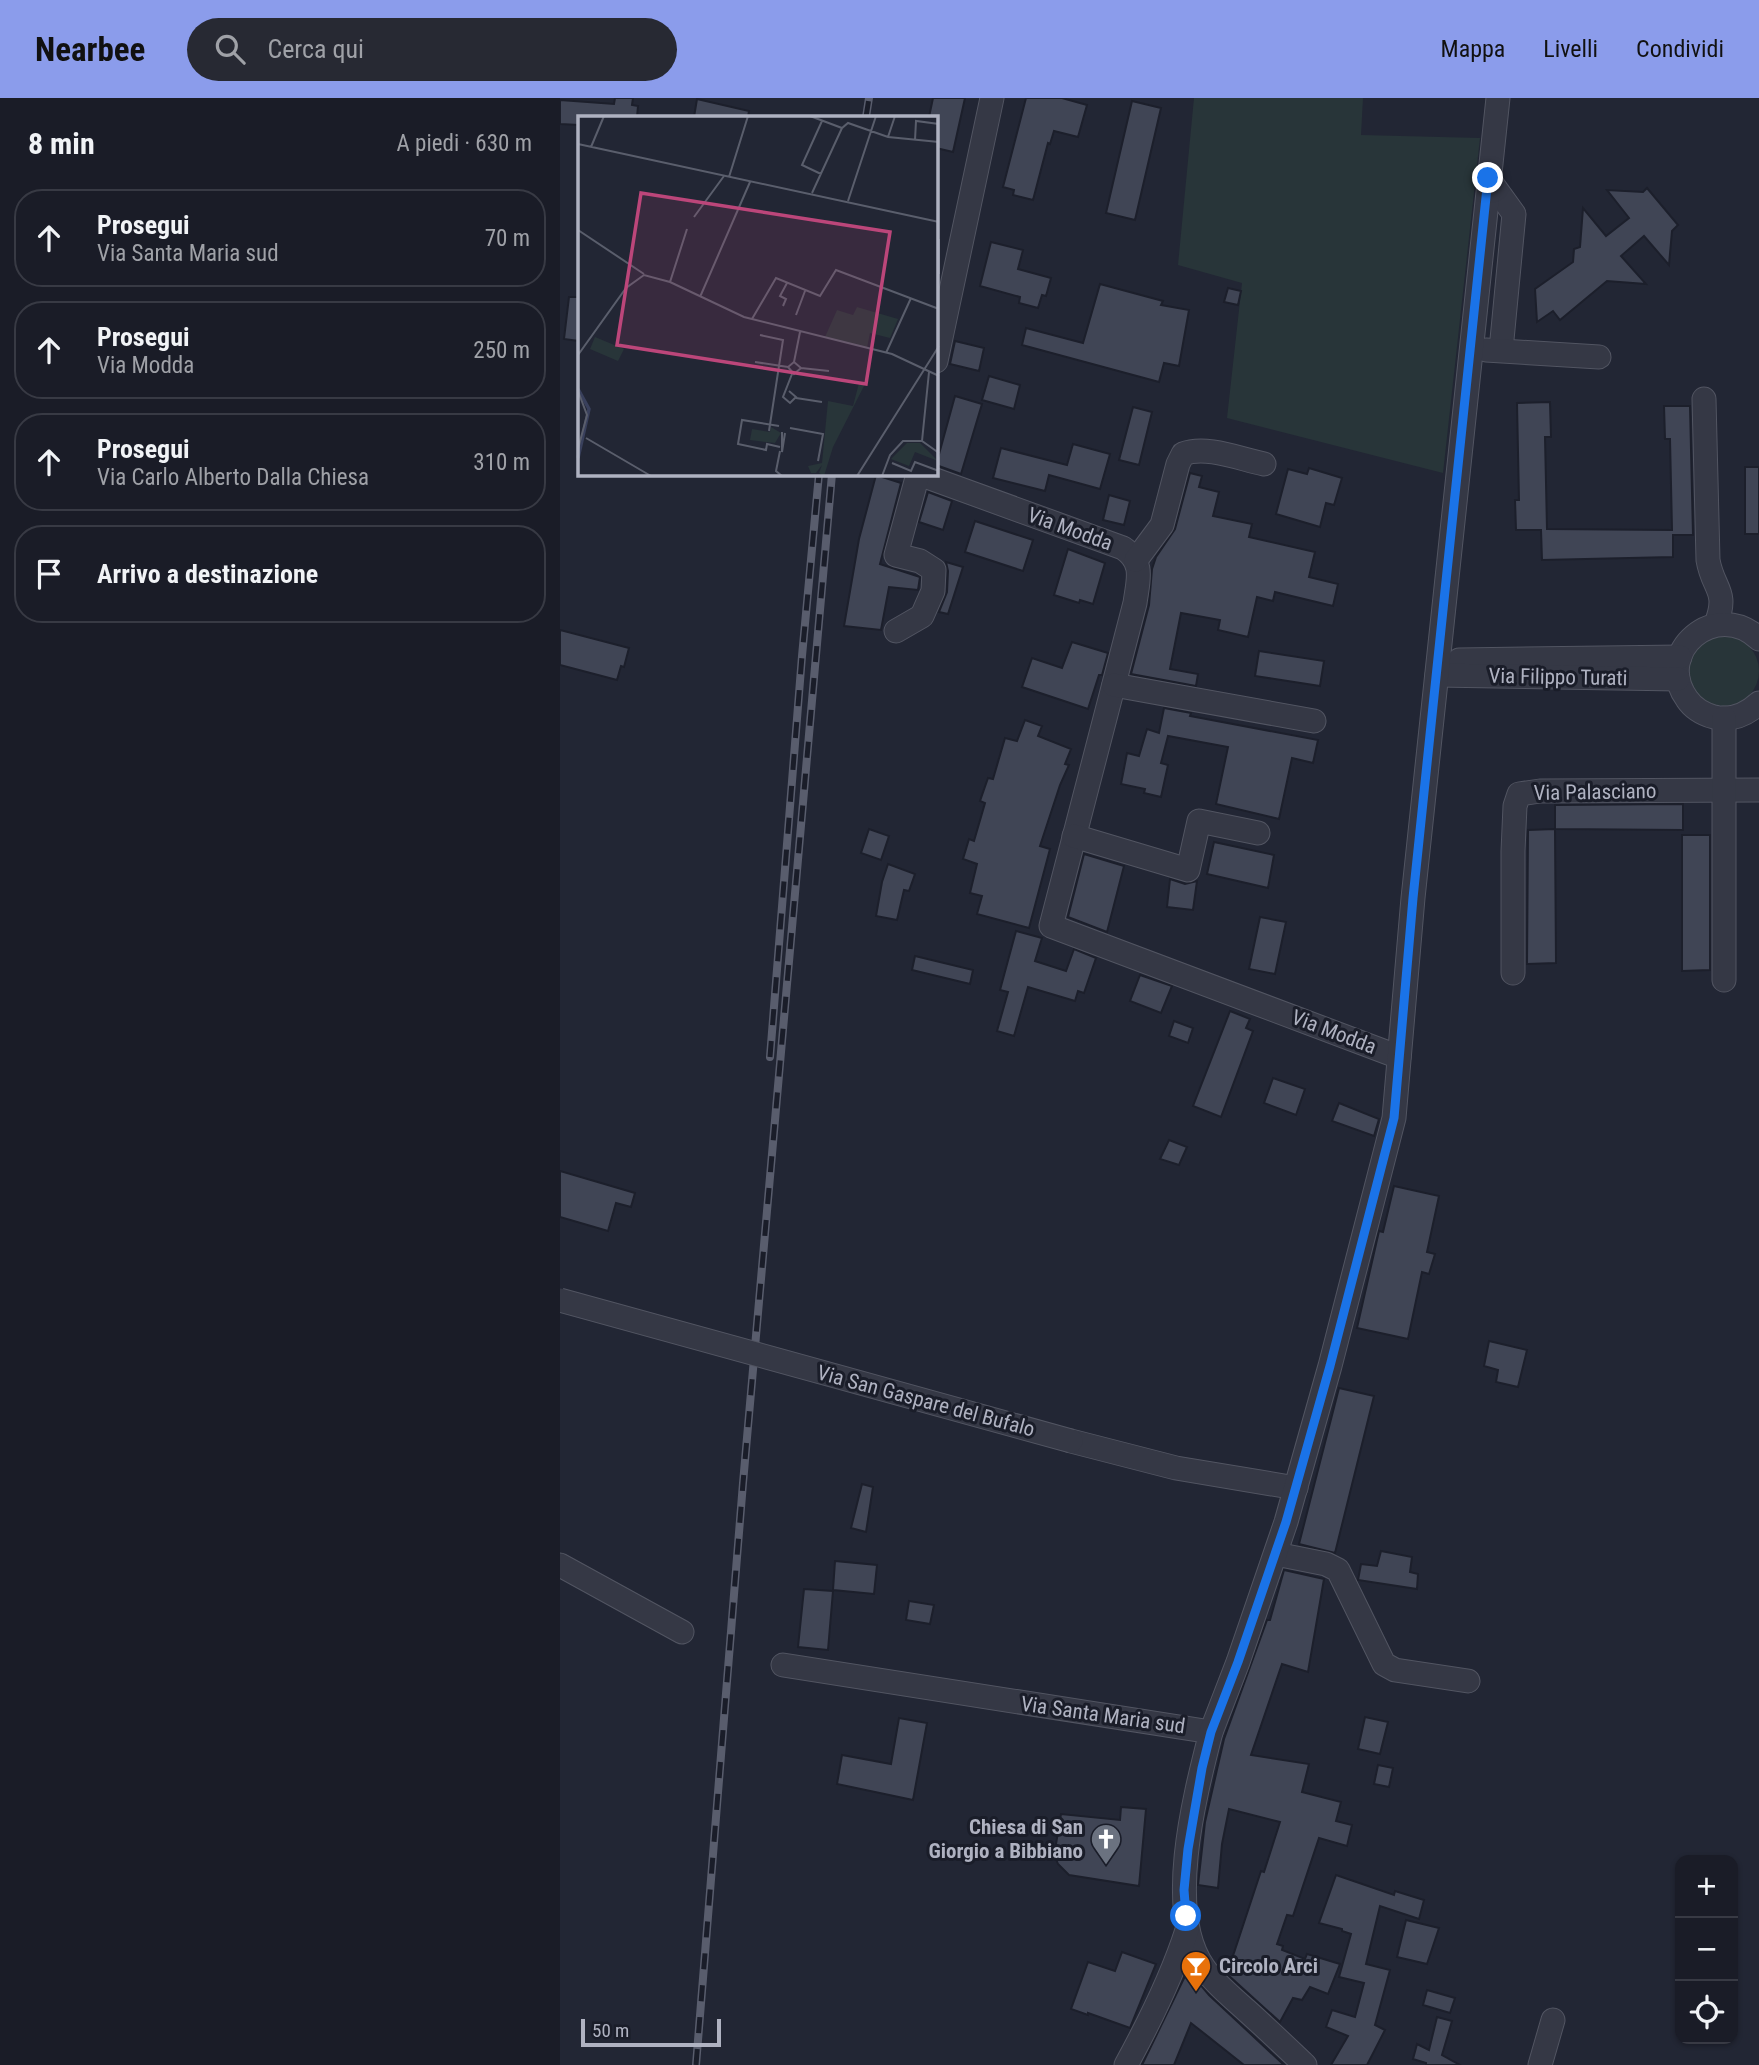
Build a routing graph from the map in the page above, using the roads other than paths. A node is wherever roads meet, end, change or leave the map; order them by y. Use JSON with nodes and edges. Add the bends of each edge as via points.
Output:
{"nodes":[{"id":1,"x":992,"y":98,"type":"edge"},
{"id":2,"x":1498,"y":98,"type":"edge"},
{"id":3,"x":1488,"y":178,"type":"junction"},
{"id":4,"x":1471,"y":350,"type":"junction"},
{"id":5,"x":1501,"y":350,"type":"junction"},
{"id":6,"x":938,"y":352,"type":"edge"},
{"id":7,"x":1599,"y":357,"type":"dead end"},
{"id":8,"x":1704,"y":399,"type":"dead end"},
{"id":9,"x":1264,"y":464,"type":"dead end"},
{"id":10,"x":918,"y":476,"type":"edge"},
{"id":11,"x":925,"y":476,"type":"edge"},
{"id":12,"x":1136,"y":560,"type":"junction"},
{"id":13,"x":1716,"y":624,"type":"junction"},
{"id":14,"x":896,"y":631,"type":"dead end"},
{"id":15,"x":1759,"y":639,"type":"edge"},
{"id":16,"x":1438,"y":667,"type":"junction"},
{"id":17,"x":1679,"y":668,"type":"junction"},
{"id":18,"x":1114,"y":685,"type":"junction"},
{"id":19,"x":1759,"y":704,"type":"edge"},
{"id":20,"x":1724,"y":718,"type":"junction"},
{"id":21,"x":1314,"y":721,"type":"dead end"},
{"id":22,"x":1724,"y":790,"type":"junction"},
{"id":23,"x":1759,"y":790,"type":"edge"},
{"id":24,"x":1258,"y":833,"type":"dead end"},
{"id":25,"x":1074,"y":836,"type":"junction"},
{"id":26,"x":1513,"y":973,"type":"dead end"},
{"id":27,"x":1724,"y":980,"type":"dead end"},
{"id":28,"x":1399,"y":1056,"type":"junction"},
{"id":29,"x":560,"y":1300,"type":"edge"},
{"id":30,"x":1296,"y":1488,"type":"junction"},
{"id":31,"x":1276,"y":1554,"type":"junction"},
{"id":32,"x":560,"y":1565,"type":"edge"},
{"id":33,"x":682,"y":1632,"type":"dead end"},
{"id":34,"x":783,"y":1665,"type":"dead end"},
{"id":35,"x":1468,"y":1681,"type":"dead end"},
{"id":36,"x":1211,"y":1732,"type":"junction"},
{"id":37,"x":1187,"y":1930,"type":"junction"},
{"id":38,"x":1553,"y":2020,"type":"dead end"},
{"id":39,"x":1126,"y":2065,"type":"edge"},
{"id":40,"x":1306,"y":2065,"type":"edge"},
{"id":41,"x":1540,"y":2065,"type":"edge"}],
"edges":[{"from":1,"to":6,"type":"street"},
{"from":2,"to":3,"type":"street"},
{"from":3,"to":4,"type":"street"},
{"from":3,"to":5,"type":"street","via":[[1514,214]]},
{"from":4,"to":5,"type":"street"},
{"from":4,"to":16,"type":"street"},
{"from":5,"to":7,"type":"street"},
{"from":8,"to":13,"type":"street","via":[[1708,560],[1722,599]]},
{"from":9,"to":12,"type":"street","via":[[1205,451],[1183,454],[1162,525]]},
{"from":10,"to":14,"type":"street","via":[[895,555],[934,570],[933,591],[922,615]]},
{"from":11,"to":12,"type":"street","name":"Via Modda","via":[[1123,548]]},
{"from":12,"to":18,"type":"street","name":"Via Modda","via":[[1135,603]]},
{"from":13,"to":15,"type":"street","via":[[1742,627]]},
{"from":13,"to":17,"type":"street","via":[[1693,636]]},
{"from":16,"to":17,"type":"street","name":"Via Filippo Turati"},
{"from":16,"to":28,"type":"street"},
{"from":17,"to":20,"type":"street","via":[[1685,696],[1695,708]]},
{"from":18,"to":21,"type":"street"},
{"from":18,"to":25,"type":"street","name":"Via Modda"},
{"from":19,"to":20,"type":"street","via":[[1740,716]]},
{"from":20,"to":22,"type":"street"},
{"from":22,"to":23,"type":"street","name":"Via Palasciano"},
{"from":22,"to":26,"type":"street","name":"Via Palasciano","via":[[1520,794],[1515,806],[1513,851]]},
{"from":22,"to":27,"type":"street"},
{"from":24,"to":25,"type":"street","via":[[1199,821],[1188,870]]},
{"from":25,"to":28,"type":"street","name":"Via Modda","via":[[1051,926]]},
{"from":28,"to":30,"type":"street","name":"Via Modda","via":[[1389,1143]]},
{"from":29,"to":30,"type":"street","name":"Via San Gaspare del Bufalo","bridge":true,"via":[[1176,1468]]},
{"from":30,"to":31,"type":"street","name":"Via Modda"},
{"from":31,"to":35,"type":"street","via":[[1338,1570],[1384,1664],[1395,1670]]},
{"from":31,"to":36,"type":"street","name":"Via Modda"},
{"from":32,"to":33,"type":"street"},
{"from":34,"to":36,"type":"street","name":"Via Santa Maria sud"},
{"from":36,"to":37,"type":"street","name":"Via Santa Maria sud","via":[[1188,1849]]},
{"from":37,"to":39,"type":"street","via":[[1172,1972]]},
{"from":37,"to":40,"type":"street","name":"Via Santa Maria sud","via":[[1196,1956],[1212,1979]]},
{"from":38,"to":41,"type":"street"}]}
